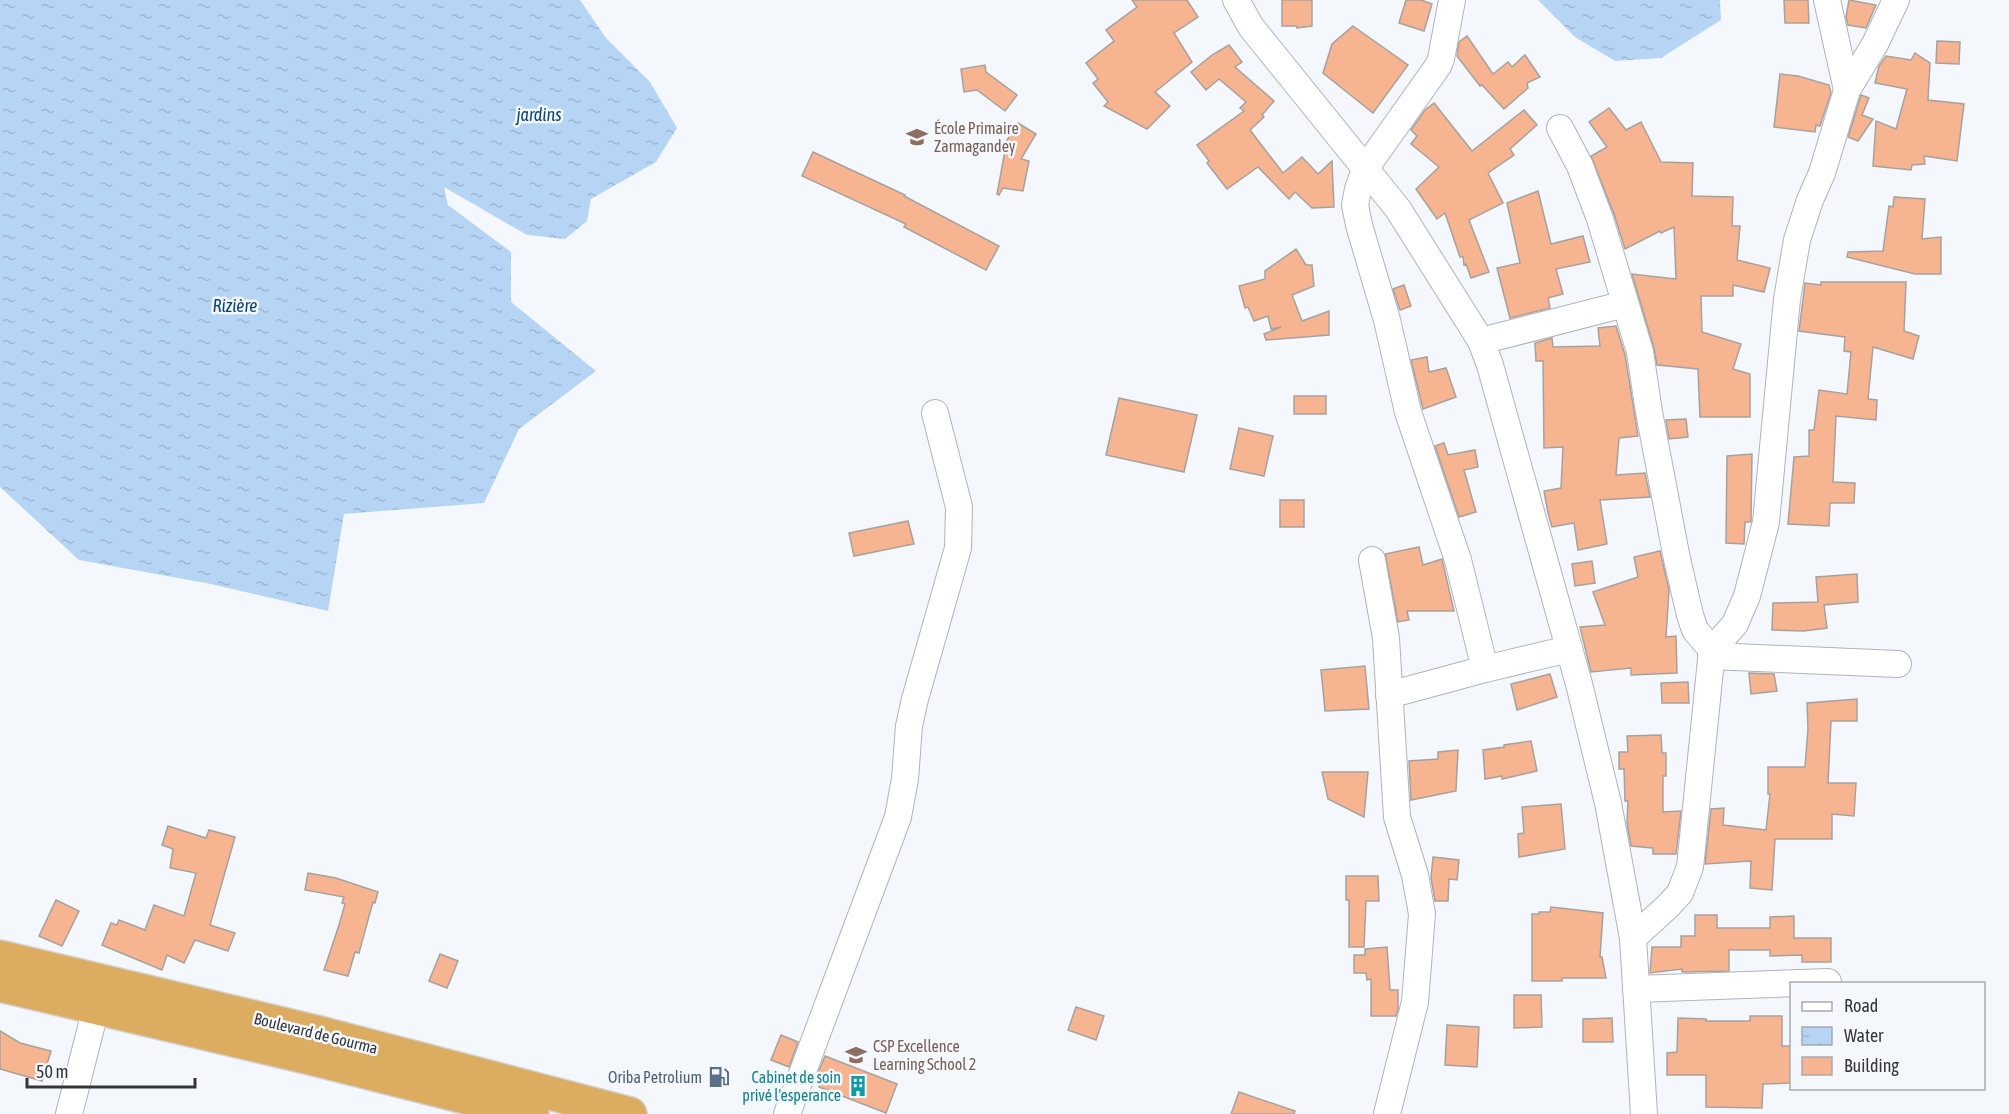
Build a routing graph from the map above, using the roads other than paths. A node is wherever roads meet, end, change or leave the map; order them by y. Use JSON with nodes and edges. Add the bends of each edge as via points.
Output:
{"nodes":[{"id":1,"x":1236,"y":0,"type":"edge"},
{"id":2,"x":1452,"y":0,"type":"edge"},
{"id":3,"x":1827,"y":0,"type":"edge"},
{"id":4,"x":1896,"y":0,"type":"edge"},
{"id":5,"x":1847,"y":90,"type":"junction"},
{"id":6,"x":1560,"y":128,"type":"dead end"},
{"id":7,"x":1365,"y":169,"type":"junction"},
{"id":8,"x":1625,"y":304,"type":"junction"},
{"id":9,"x":1481,"y":341,"type":"junction"},
{"id":10,"x":935,"y":413,"type":"dead end"},
{"id":11,"x":1372,"y":560,"type":"dead end"},
{"id":12,"x":1569,"y":649,"type":"junction"},
{"id":13,"x":1712,"y":653,"type":"junction"},
{"id":14,"x":1898,"y":664,"type":"dead end"},
{"id":15,"x":1485,"y":669,"type":"junction"},
{"id":16,"x":1389,"y":695,"type":"junction"},
{"id":17,"x":1633,"y":938,"type":"junction"},
{"id":18,"x":0,"y":957,"type":"edge"},
{"id":19,"x":1790,"y":983,"type":"edge"},
{"id":20,"x":0,"y":985,"type":"edge"},
{"id":21,"x":1636,"y":989,"type":"junction"},
{"id":22,"x":96,"y":1008,"type":"junction"},
{"id":23,"x":69,"y":1114,"type":"edge"},
{"id":24,"x":532,"y":1114,"type":"edge"},
{"id":25,"x":630,"y":1114,"type":"edge"},
{"id":26,"x":787,"y":1114,"type":"edge"},
{"id":27,"x":1387,"y":1114,"type":"edge"},
{"id":28,"x":1644,"y":1114,"type":"edge"}],
"edges":[{"from":1,"to":7,"type":"street","via":[[1251,27]]},
{"from":2,"to":7,"type":"street","via":[[1438,66]]},
{"from":3,"to":5,"type":"street"},
{"from":4,"to":5,"type":"street"},
{"from":5,"to":13,"type":"street","via":[[1797,240],[1787,299],[1766,522],[1735,624]]},
{"from":6,"to":8,"type":"street","via":[[1580,166],[1600,219]]},
{"from":7,"to":9,"type":"street","via":[[1398,209]]},
{"from":7,"to":15,"type":"street","via":[[1355,205],[1359,225],[1387,320],[1408,412],[1458,560]]},
{"from":8,"to":9,"type":"street"},
{"from":8,"to":13,"type":"street","via":[[1640,352],[1690,615],[1695,630]]},
{"from":9,"to":12,"type":"street"},
{"from":10,"to":26,"type":"street","via":[[959,507],[958,548],[915,699],[898,817]]},
{"from":11,"to":16,"type":"street","via":[[1386,638]]},
{"from":12,"to":15,"type":"street"},
{"from":12,"to":17,"type":"street","via":[[1608,803]]},
{"from":13,"to":14,"type":"street"},
{"from":13,"to":17,"type":"street","via":[[1690,867],[1680,892]]},
{"from":15,"to":16,"type":"street"},
{"from":16,"to":27,"type":"street","via":[[1397,817],[1422,914],[1415,1002]]},
{"from":17,"to":21,"type":"street"},
{"from":18,"to":25,"type":"highway","name":"Boulevard de Gourma","via":[[316,1032]]},
{"from":19,"to":21,"type":"street"},
{"from":20,"to":22,"type":"highway","name":"Boulevard de Gourma"},
{"from":21,"to":28,"type":"street"},
{"from":22,"to":23,"type":"street"},
{"from":22,"to":24,"type":"highway","name":"Boulevard de Gourma"}]}
